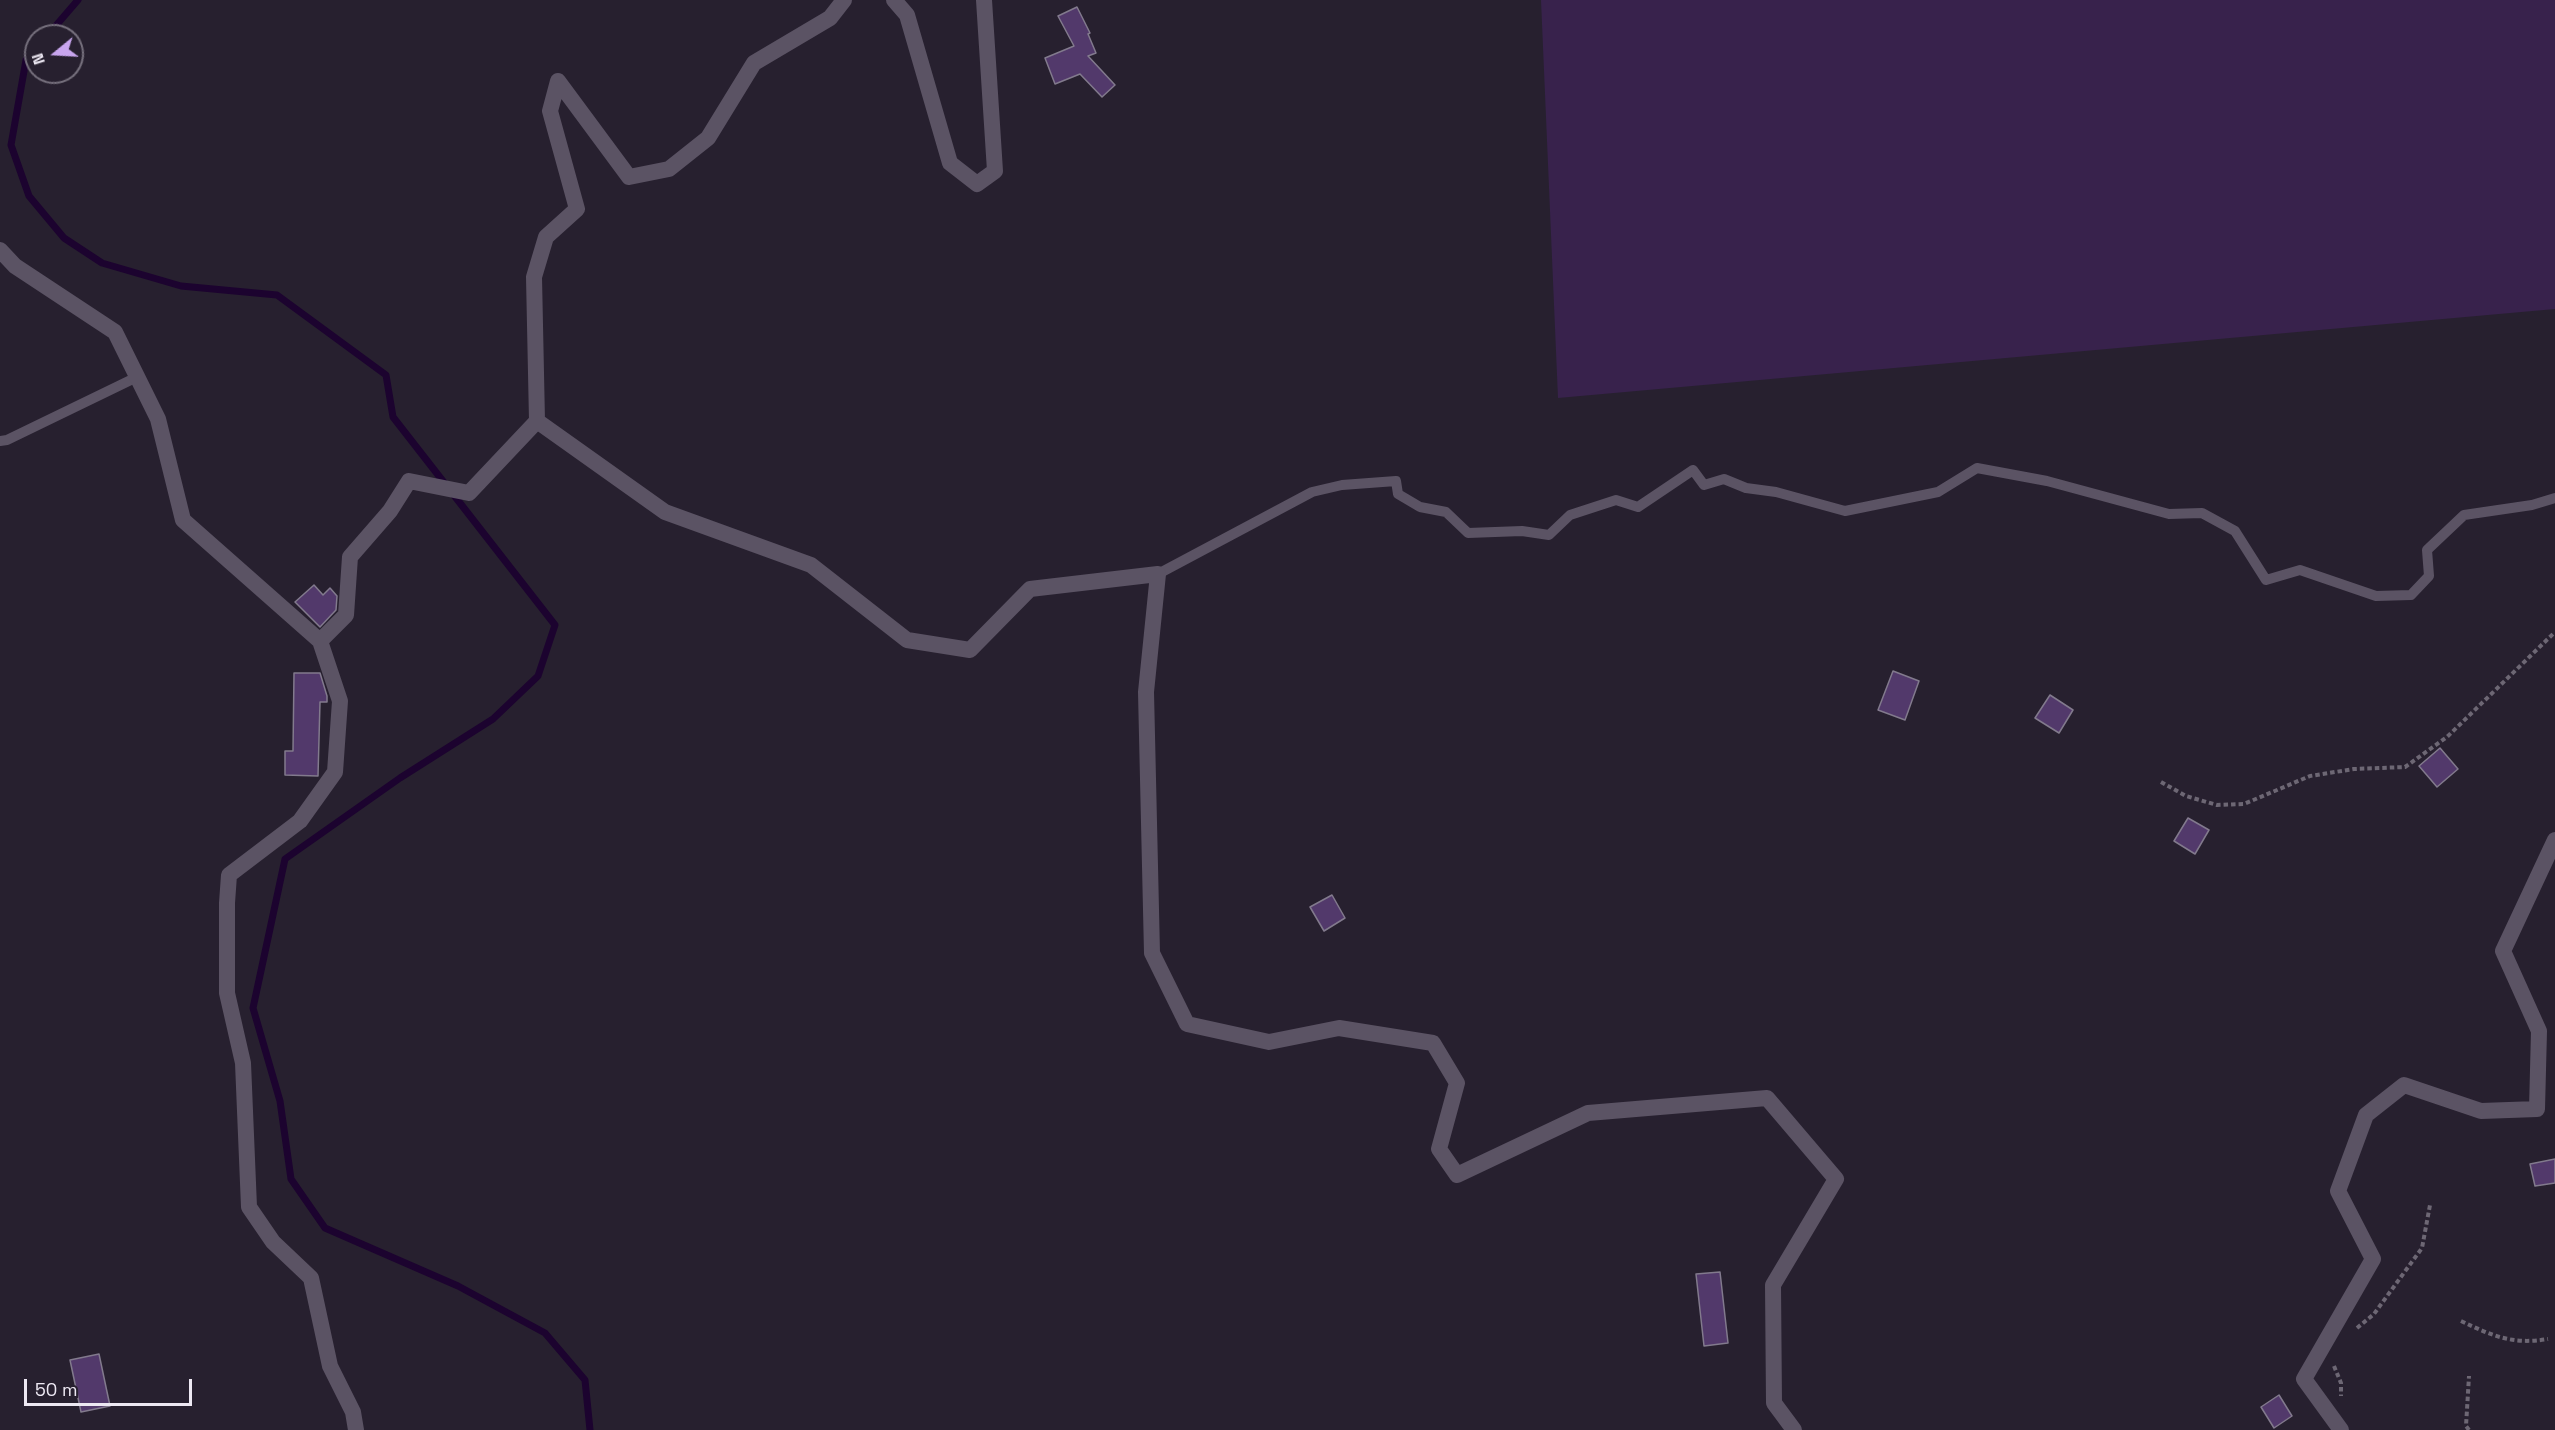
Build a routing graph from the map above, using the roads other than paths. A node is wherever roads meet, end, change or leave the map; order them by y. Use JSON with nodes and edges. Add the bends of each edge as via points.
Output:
{"nodes":[{"id":1,"x":844,"y":0,"type":"edge"},
{"id":2,"x":894,"y":0,"type":"edge"},
{"id":3,"x":984,"y":0,"type":"edge"},
{"id":4,"x":0,"y":250,"type":"edge"},
{"id":5,"x":137,"y":377,"type":"junction"},
{"id":6,"x":537,"y":421,"type":"junction"},
{"id":7,"x":0,"y":441,"type":"edge"},
{"id":8,"x":2555,"y":498,"type":"edge"},
{"id":9,"x":1158,"y":574,"type":"junction"},
{"id":10,"x":320,"y":641,"type":"junction"},
{"id":11,"x":2555,"y":840,"type":"edge"},
{"id":12,"x":356,"y":1430,"type":"edge"},
{"id":13,"x":1794,"y":1430,"type":"edge"},
{"id":14,"x":2341,"y":1430,"type":"edge"}],
"edges":[{"from":1,"to":6,"type":"street","via":[[830,18],[754,63],[708,138],[669,169],[629,177],[558,81],[550,111],[577,208],[546,237],[534,277]]},
{"from":2,"to":3,"type":"street","via":[[907,15],[950,163],[977,184],[995,171]]},
{"from":4,"to":5,"type":"street","via":[[15,266],[115,332]]},
{"from":5,"to":7,"type":"lane"},
{"from":5,"to":10,"type":"street","via":[[158,419],[183,520]]},
{"from":6,"to":9,"type":"street","via":[[665,512],[811,565],[907,640],[970,650],[1030,589]]},
{"from":6,"to":10,"type":"street","via":[[469,493],[409,480],[390,511],[350,557],[346,615]]},
{"from":8,"to":9,"type":"lane","via":[[2464,515],[2427,550],[2429,576],[2411,595],[2376,597],[2300,570],[2266,580],[2235,531],[2202,513],[2169,514],[2047,481],[1977,468],[1938,492],[1845,511],[1746,488],[1724,479],[1704,485],[1693,470],[1638,507],[1616,500],[1569,515],[1549,534],[1468,533],[1446,512],[1420,507],[1398,494],[1396,481],[1342,485],[1312,492]]},
{"from":9,"to":13,"type":"street","via":[[1146,692],[1152,952],[1187,1024],[1269,1042],[1339,1028],[1433,1043],[1456,1083],[1439,1149],[1457,1175],[1588,1113],[1767,1098],[1836,1179],[1773,1285],[1774,1403]]},
{"from":10,"to":12,"type":"street","via":[[340,701],[335,772],[300,820],[229,875],[226,993],[243,1063],[249,1207],[273,1242],[311,1278],[330,1366],[352,1412]]},
{"from":11,"to":14,"type":"street","via":[[2503,951],[2539,1031],[2537,1110],[2481,1111],[2404,1085],[2366,1115],[2338,1191],[2373,1259],[2304,1379]]}]}
